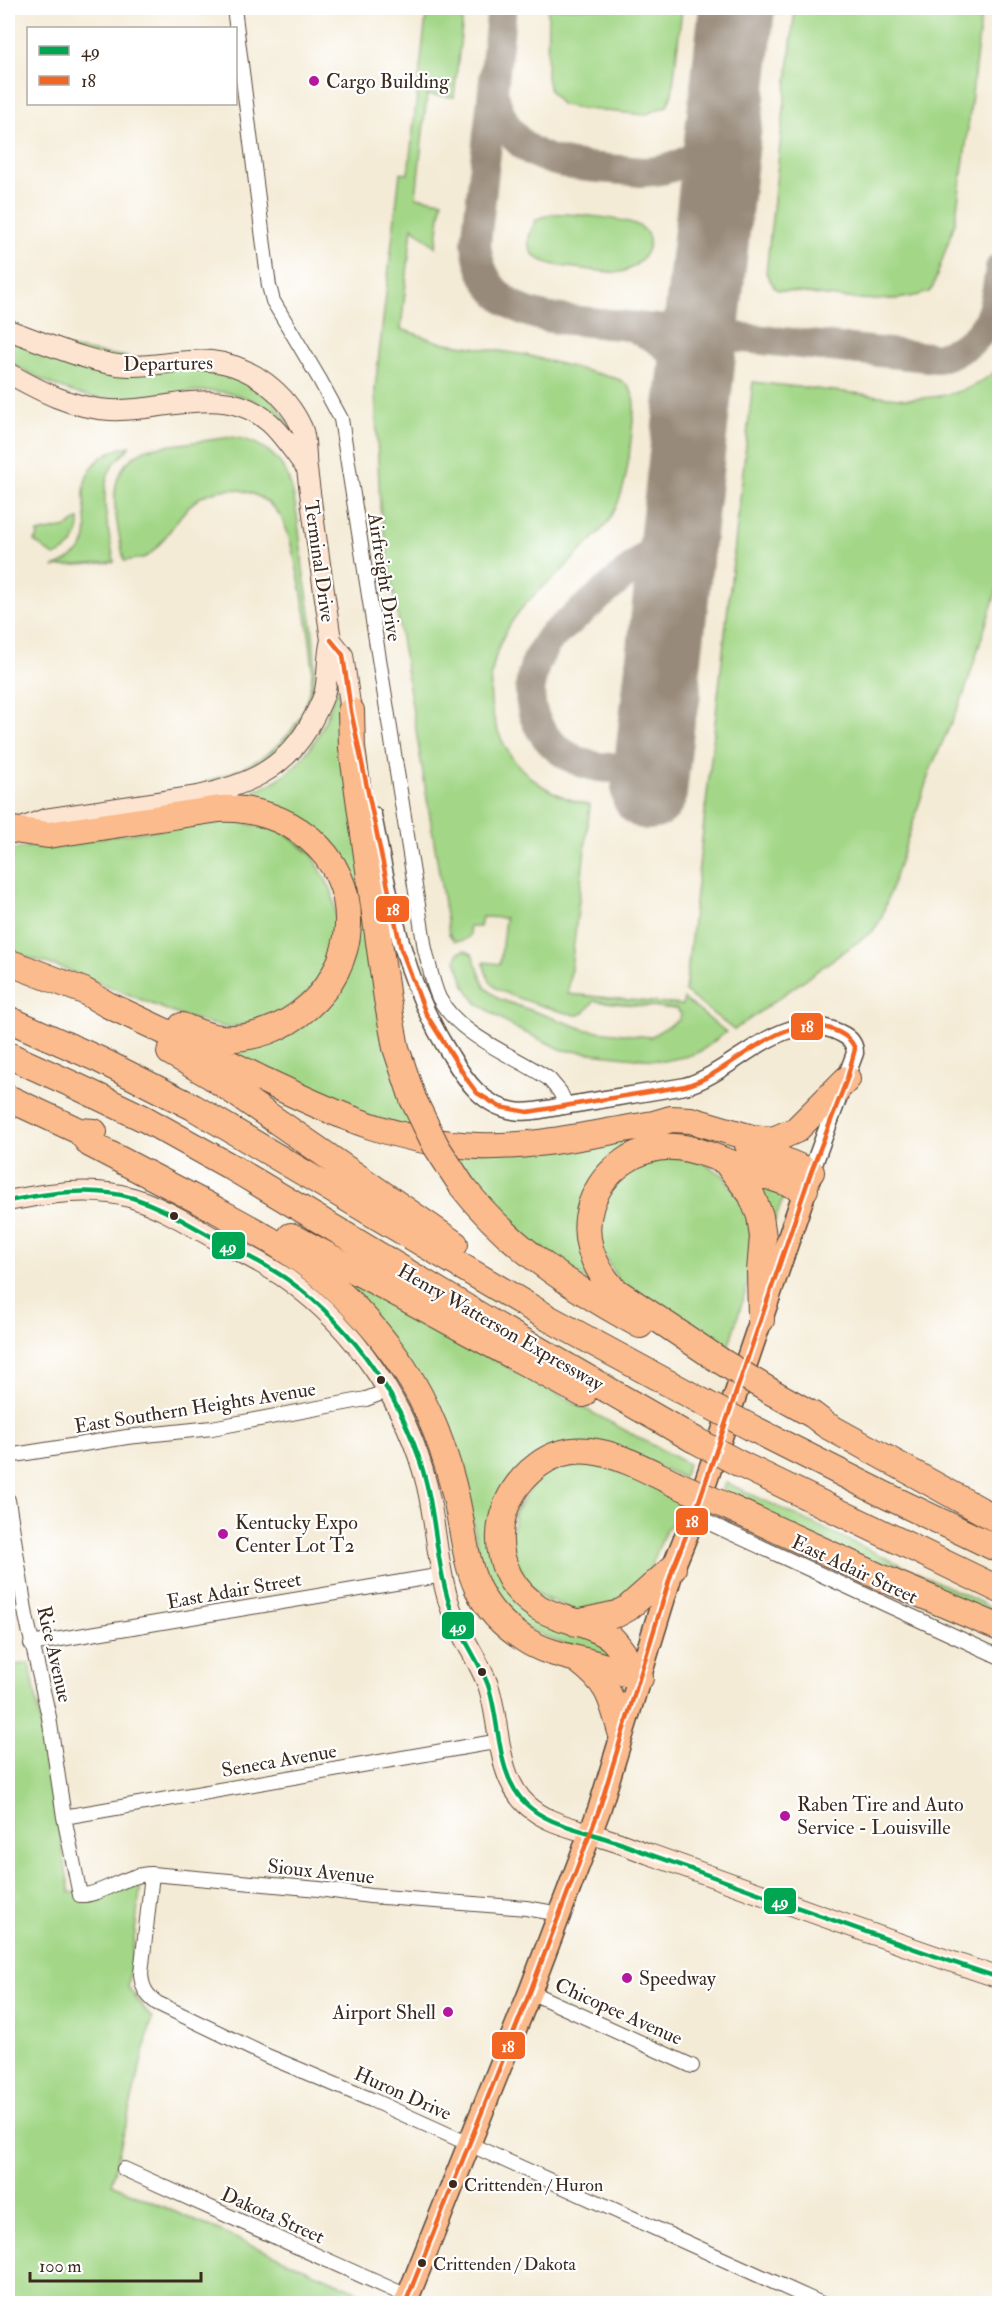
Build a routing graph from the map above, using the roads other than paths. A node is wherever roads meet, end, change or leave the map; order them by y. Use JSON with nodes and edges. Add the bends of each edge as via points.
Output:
{"nodes":[{"id":1,"x":234,"y":8,"type":"edge"},
{"id":2,"x":236,"y":27,"type":"edge"},
{"id":3,"x":237,"y":32,"type":"edge"},
{"id":4,"x":8,"y":330,"type":"edge"},
{"id":5,"x":8,"y":373,"type":"edge"},
{"id":6,"x":307,"y":469,"type":"junction"},
{"id":7,"x":331,"y":640,"type":"junction"},
{"id":8,"x":351,"y":711,"type":"junction"},
{"id":9,"x":11,"y":830,"type":"edge"},
{"id":10,"x":8,"y":962,"type":"edge"},
{"id":11,"x":8,"y":978,"type":"edge"},
{"id":12,"x":84,"y":991,"type":"junction"},
{"id":13,"x":8,"y":1019,"type":"edge"},
{"id":14,"x":8,"y":1055,"type":"edge"},
{"id":15,"x":851,"y":1068,"type":"junction"},
{"id":16,"x":8,"y":1098,"type":"edge"},
{"id":17,"x":566,"y":1105,"type":"junction"},
{"id":18,"x":654,"y":1125,"type":"junction"},
{"id":19,"x":79,"y":1131,"type":"junction"},
{"id":20,"x":724,"y":1161,"type":"junction"},
{"id":21,"x":808,"y":1180,"type":"junction"},
{"id":22,"x":8,"y":1201,"type":"edge"},
{"id":23,"x":550,"y":1319,"type":"junction"},
{"id":24,"x":761,"y":1320,"type":"junction"},
{"id":25,"x":718,"y":1364,"type":"junction"},
{"id":26,"x":387,"y":1391,"type":"junction"},
{"id":27,"x":682,"y":1433,"type":"junction"},
{"id":28,"x":8,"y":1455,"type":"edge"},
{"id":29,"x":8,"y":1500,"type":"edge"},
{"id":30,"x":694,"y":1516,"type":"junction"},
{"id":31,"x":999,"y":1521,"type":"edge"},
{"id":32,"x":999,"y":1550,"type":"edge"},
{"id":33,"x":673,"y":1568,"type":"junction"},
{"id":34,"x":443,"y":1575,"type":"junction"},
{"id":35,"x":999,"y":1590,"type":"edge"},
{"id":36,"x":576,"y":1623,"type":"junction"},
{"id":37,"x":999,"y":1628,"type":"edge"},
{"id":38,"x":31,"y":1644,"type":"junction"},
{"id":39,"x":999,"y":1657,"type":"edge"},
{"id":40,"x":579,"y":1661,"type":"junction"},
{"id":41,"x":640,"y":1678,"type":"junction"},
{"id":42,"x":621,"y":1732,"type":"junction"},
{"id":43,"x":500,"y":1741,"type":"junction"},
{"id":44,"x":64,"y":1817,"type":"junction"},
{"id":45,"x":590,"y":1833,"type":"junction"},
{"id":46,"x":152,"y":1874,"type":"junction"},
{"id":47,"x":80,"y":1895,"type":"joint"},
{"id":48,"x":560,"y":1914,"type":"junction"},
{"id":49,"x":999,"y":1978,"type":"edge"},
{"id":50,"x":530,"y":1992,"type":"junction"},
{"id":51,"x":692,"y":2066,"type":"dead end"},
{"id":52,"x":469,"y":2144,"type":"junction"},
{"id":53,"x":124,"y":2169,"type":"dead end"},
{"id":54,"x":406,"y":2300,"type":"edge"},
{"id":55,"x":822,"y":2304,"type":"edge"}],
"edges":[{"from":1,"to":2,"type":"street","name":"Airfreight Drive"},
{"from":3,"to":17,"type":"street","name":"Airfreight Drive","via":[[273,301],[341,419],[425,949],[438,996],[461,1026],[549,1079]]},
{"from":4,"to":6,"type":"main road","name":"Departures","via":[[108,363],[148,366],[208,360],[246,371],[278,393],[291,409],[303,433]]},
{"from":5,"to":6,"type":"main road","name":"Terminal Drive","via":[[54,398],[96,409],[129,410],[210,400],[241,406],[268,421]]},
{"from":6,"to":7,"type":"main road","name":"Terminal Drive"},
{"from":7,"to":8,"type":"main road","via":[[343,655]]},
{"from":7,"to":9,"type":"main road","name":"Terminal Drive","via":[[327,681],[317,713],[294,748],[265,773],[198,796],[45,819]]},
{"from":8,"to":17,"type":"street","via":[[394,923],[426,1014],[459,1070],[488,1101],[528,1112]]},
{"from":8,"to":25,"type":"highway","bridge":true,"via":[[352,748],[396,1048],[413,1099],[436,1146],[462,1186],[496,1225],[542,1264],[602,1304]]},
{"from":9,"to":12,"type":"highway","via":[[48,835],[219,809],[249,809],[277,817],[302,831],[324,853],[342,887],[348,926],[337,968],[315,1002],[279,1027],[260,1034],[220,1038],[111,997]]},
{"from":10,"to":12,"type":"highway"},
{"from":11,"to":23,"type":"highway","via":[[95,1013],[193,1065],[482,1263]]},
{"from":12,"to":18,"type":"highway","via":[[331,1112],[403,1136],[501,1145]]},
{"from":13,"to":23,"type":"highway","name":"Henry Watterson Expressway","via":[[193,1107]]},
{"from":14,"to":27,"type":"highway","name":"Henry Watterson Expressway","via":[[145,1119]]},
{"from":15,"to":17,"type":"street","via":[[853,1044],[843,1035],[818,1026],[799,1027],[771,1037],[701,1082]]},
{"from":15,"to":18,"type":"highway","via":[[796,1130],[773,1140],[752,1138],[691,1120],[671,1119]]},
{"from":15,"to":21,"type":"street"},
{"from":16,"to":19,"type":"highway"},
{"from":18,"to":21,"type":"highway","via":[[700,1129],[765,1151],[798,1168]]},
{"from":19,"to":27,"type":"highway","via":[[95,1132],[136,1153],[639,1424]]},
{"from":19,"to":40,"type":"highway","via":[[90,1144],[295,1256],[355,1307],[422,1398],[454,1487],[469,1569],[492,1614],[525,1640]]},
{"from":20,"to":21,"type":"highway"},
{"from":20,"to":24,"type":"highway","via":[[751,1194],[760,1216]]},
{"from":20,"to":25,"type":"highway","via":[[676,1147],[655,1148],[631,1156],[606,1178],[596,1194],[587,1231],[592,1258],[613,1289]]},
{"from":21,"to":24,"type":"main road"},
{"from":22,"to":26,"type":"main road","via":[[47,1194],[100,1193],[133,1198],[167,1212],[290,1282],[351,1339]]},
{"from":23,"to":32,"type":"highway","name":"Henry Watterson Expressway","bridge":true,"via":[[754,1429]]},
{"from":24,"to":30,"type":"main road"},
{"from":25,"to":31,"type":"highway","bridge":true},
{"from":26,"to":28,"type":"street","name":"East Southern Heights Avenue","via":[[366,1399],[212,1428]]},
{"from":26,"to":34,"type":"main road","via":[[424,1477]]},
{"from":27,"to":35,"type":"highway","name":"Henry Watterson Expressway","bridge":true},
{"from":29,"to":38,"type":"street","name":"Rice Avenue"},
{"from":30,"to":33,"type":"main road"},
{"from":30,"to":39,"type":"street","name":"East Adair Street"},
{"from":33,"to":36,"type":"highway","via":[[628,1608]]},
{"from":33,"to":41,"type":"main road"},
{"from":34,"to":38,"type":"street","name":"East Adair Street"},
{"from":34,"to":43,"type":"main road","via":[[454,1622],[488,1686]]},
{"from":36,"to":37,"type":"highway","bridge":true,"via":[[538,1607],[519,1590],[506,1569],[500,1523],[516,1484],[541,1462],[579,1450],[605,1453]]},
{"from":36,"to":41,"type":"highway","via":[[614,1640]]},
{"from":38,"to":44,"type":"street","name":"Rice Avenue","via":[[49,1717]]},
{"from":40,"to":41,"type":"highway"},
{"from":40,"to":42,"type":"highway","via":[[604,1683]]},
{"from":41,"to":42,"type":"main road"},
{"from":42,"to":45,"type":"main road"},
{"from":43,"to":44,"type":"street","name":"Seneca Avenue"},
{"from":43,"to":45,"type":"main road","via":[[508,1776],[525,1803],[553,1822]]},
{"from":44,"to":47,"type":"street","name":"Rice Avenue"},
{"from":45,"to":48,"type":"main road"},
{"from":45,"to":49,"type":"main road"},
{"from":46,"to":47,"type":"street","name":"Sioux Avenue"},
{"from":46,"to":48,"type":"street","name":"Sioux Avenue"},
{"from":46,"to":52,"type":"street","name":"Huron Drive","via":[[141,1974],[151,1999],[267,2056]]},
{"from":48,"to":50,"type":"main road"},
{"from":50,"to":51,"type":"street","name":"Chicopee Avenue"},
{"from":50,"to":52,"type":"main road"},
{"from":52,"to":54,"type":"main road"},
{"from":52,"to":55,"type":"street","name":"Huron Drive"},
{"from":53,"to":54,"type":"street","name":"Dakota Street"}]}
